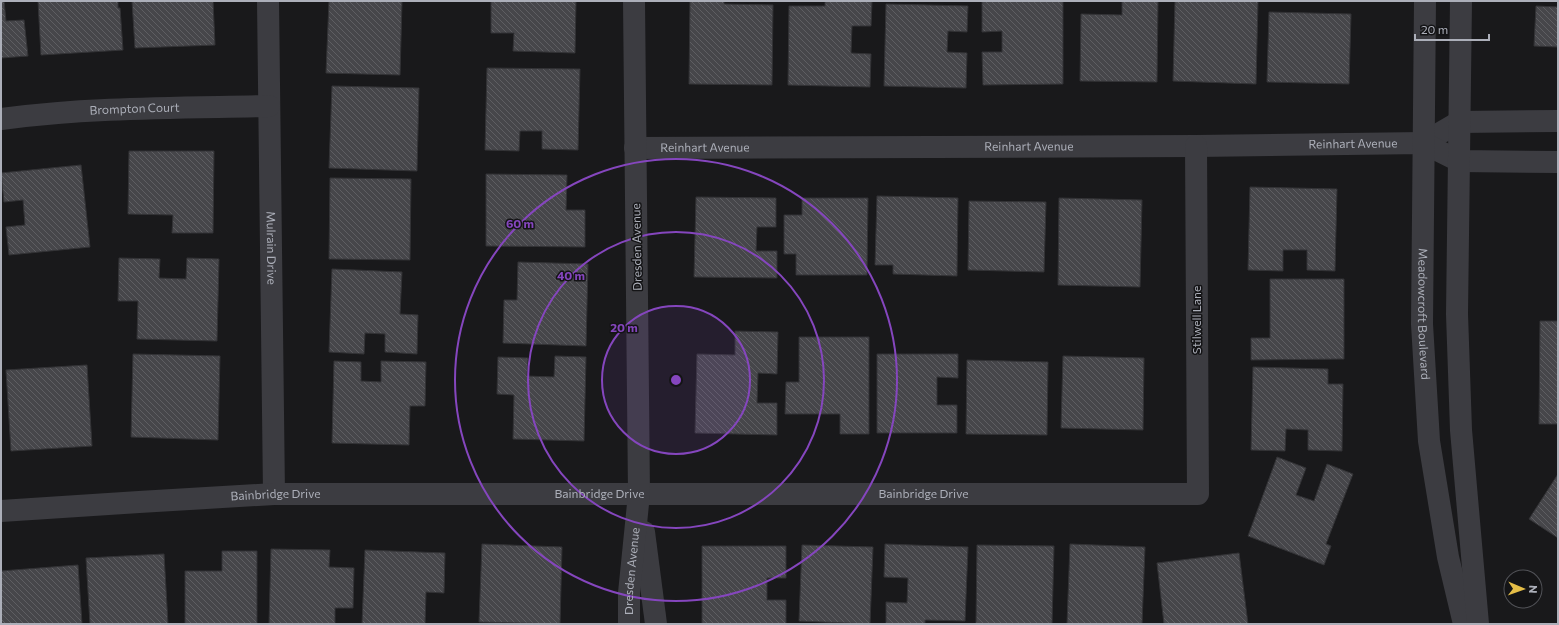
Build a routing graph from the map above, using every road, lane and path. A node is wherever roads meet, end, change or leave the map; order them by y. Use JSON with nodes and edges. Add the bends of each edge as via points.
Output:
{"nodes":[{"id":1,"x":268,"y":1,"type":"edge"},
{"id":2,"x":634,"y":1,"type":"edge"},
{"id":3,"x":1424,"y":1,"type":"edge"},
{"id":4,"x":1460,"y":1,"type":"edge"},
{"id":5,"x":269,"y":106,"type":"junction"},
{"id":6,"x":1,"y":119,"type":"edge"},
{"id":7,"x":1558,"y":121,"type":"edge"},
{"id":8,"x":1459,"y":122,"type":"junction"},
{"id":9,"x":1423,"y":143,"type":"junction"},
{"id":10,"x":1196,"y":146,"type":"junction"},
{"id":11,"x":636,"y":148,"type":"junction"},
{"id":12,"x":1459,"y":161,"type":"junction"},
{"id":13,"x":1558,"y":162,"type":"edge"},
{"id":14,"x":274,"y":494,"type":"junction"},
{"id":15,"x":639,"y":494,"type":"junction"},
{"id":16,"x":1198,"y":494,"type":"joint"},
{"id":17,"x":1,"y":512,"type":"edge"},
{"id":18,"x":629,"y":624,"type":"edge"},
{"id":19,"x":656,"y":624,"type":"edge"},
{"id":20,"x":1464,"y":624,"type":"edge"},
{"id":21,"x":1478,"y":624,"type":"edge"}],
"edges":[{"from":1,"to":5,"type":"street","name":"Mulrain Drive"},
{"from":2,"to":11,"type":"street","name":"Dresden Avenue"},
{"from":3,"to":9,"type":"street","name":"Meadowcroft Boulevard"},
{"from":4,"to":8,"type":"street"},
{"from":5,"to":6,"type":"street","name":"Brompton Court","via":[[116,109]]},
{"from":5,"to":14,"type":"street","name":"Mulrain Drive"},
{"from":7,"to":8,"type":"street","name":"Reinhart Avenue"},
{"from":8,"to":9,"type":"street","name":"Reinhart Avenue"},
{"from":8,"to":12,"type":"street"},
{"from":9,"to":10,"type":"street","name":"Reinhart Avenue"},
{"from":9,"to":12,"type":"street","name":"Reinhart Avenue"},
{"from":9,"to":20,"type":"street","name":"Meadowcroft Boulevard","via":[[1422,324],[1429,441],[1448,557]]},
{"from":10,"to":11,"type":"street","name":"Reinhart Avenue"},
{"from":10,"to":16,"type":"street","name":"Stilwell Lane"},
{"from":11,"to":15,"type":"street","name":"Dresden Avenue"},
{"from":12,"to":13,"type":"street","name":"Reinhart Avenue"},
{"from":12,"to":21,"type":"street","via":[[1457,314],[1461,430]]},
{"from":14,"to":15,"type":"street","name":"Bainbridge Drive"},
{"from":14,"to":17,"type":"street","name":"Bainbridge Drive"},
{"from":15,"to":16,"type":"street","name":"Bainbridge Drive"},
{"from":15,"to":18,"type":"street","name":"Dresden Avenue","via":[[629,593]]},
{"from":15,"to":19,"type":"street","name":"Dresden Avenue"}]}
